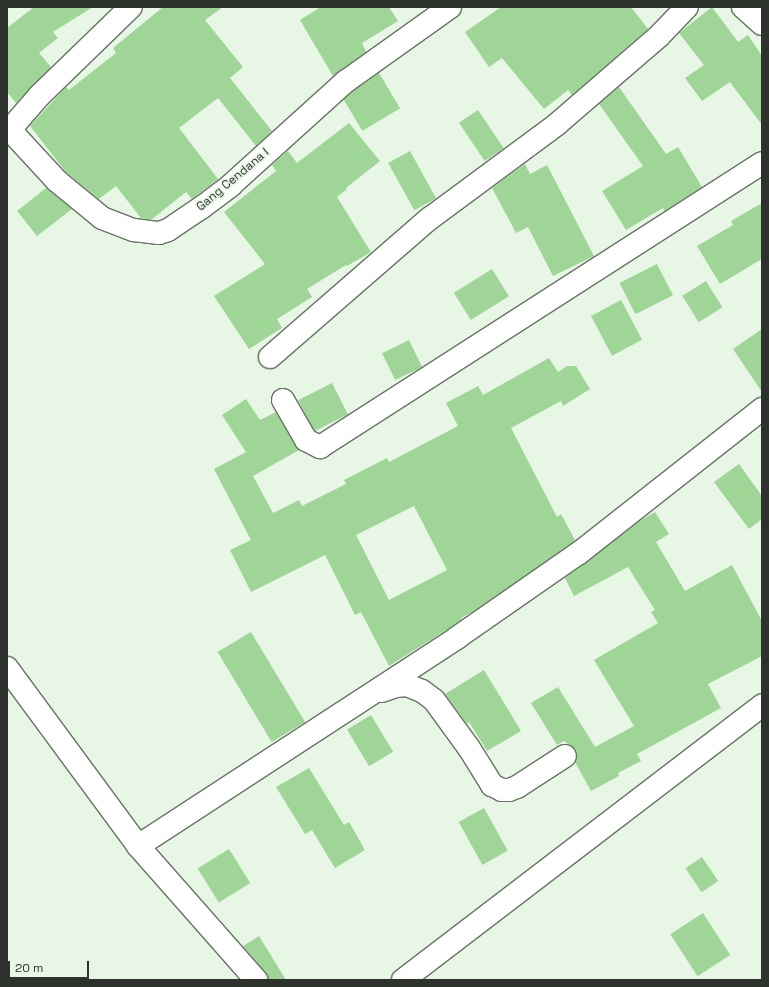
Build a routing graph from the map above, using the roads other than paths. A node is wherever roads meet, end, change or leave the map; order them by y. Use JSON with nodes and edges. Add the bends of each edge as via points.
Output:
{"nodes":[{"id":1,"x":131,"y":7,"type":"edge"},
{"id":2,"x":450,"y":7,"type":"edge"},
{"id":3,"x":687,"y":7,"type":"edge"},
{"id":4,"x":743,"y":7,"type":"edge"},
{"id":5,"x":762,"y":24,"type":"edge"},
{"id":6,"x":9,"y":132,"type":"edge"},
{"id":7,"x":762,"y":163,"type":"edge"},
{"id":8,"x":270,"y":357,"type":"dead end"},
{"id":9,"x":283,"y":400,"type":"dead end"},
{"id":10,"x":762,"y":409,"type":"edge"},
{"id":11,"x":7,"y":668,"type":"edge"},
{"id":12,"x":369,"y":696,"type":"junction"},
{"id":13,"x":762,"y":706,"type":"edge"},
{"id":14,"x":565,"y":756,"type":"dead end"},
{"id":15,"x":138,"y":846,"type":"junction"},
{"id":16,"x":256,"y":980,"type":"edge"},
{"id":17,"x":403,"y":980,"type":"edge"}],
"edges":[{"from":1,"to":6,"type":"street","via":[[39,96]]},
{"from":2,"to":6,"type":"street","name":"Gang Cendana I","via":[[345,82],[231,185],[201,208],[168,230],[159,233],[134,230],[102,218],[56,182]]},
{"from":3,"to":8,"type":"street","via":[[659,36],[556,125],[429,219]]},
{"from":4,"to":5,"type":"street"},
{"from":7,"to":9,"type":"street","via":[[320,447],[306,440]]},
{"from":10,"to":12,"type":"street","via":[[579,553]]},
{"from":11,"to":15,"type":"street"},
{"from":12,"to":14,"type":"street","via":[[396,686],[407,686],[422,691],[434,700],[492,784],[502,790],[517,787]]},
{"from":12,"to":15,"type":"street"},
{"from":13,"to":17,"type":"street"},
{"from":15,"to":16,"type":"street"}]}
